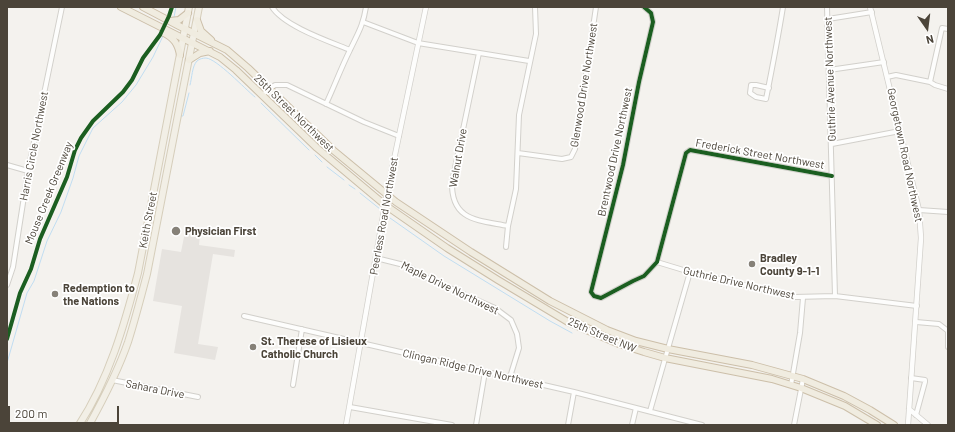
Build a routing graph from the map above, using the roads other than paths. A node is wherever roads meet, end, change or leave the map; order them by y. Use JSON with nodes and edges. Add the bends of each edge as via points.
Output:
{"nodes":[{"id":1,"x":62,"y":7,"type":"edge"},
{"id":2,"x":121,"y":7,"type":"edge"},
{"id":3,"x":143,"y":7,"type":"edge"},
{"id":4,"x":199,"y":7,"type":"edge"},
{"id":5,"x":272,"y":7,"type":"edge"},
{"id":6,"x":366,"y":7,"type":"edge"},
{"id":7,"x":426,"y":7,"type":"edge"},
{"id":8,"x":535,"y":7,"type":"edge"},
{"id":9,"x":596,"y":7,"type":"edge"},
{"id":10,"x":644,"y":7,"type":"edge"},
{"id":11,"x":783,"y":7,"type":"edge"},
{"id":12,"x":828,"y":7,"type":"edge"},
{"id":13,"x":188,"y":10,"type":"edge"},
{"id":14,"x":871,"y":10,"type":"edge"},
{"id":15,"x":828,"y":19,"type":"junction"},
{"id":16,"x":197,"y":20,"type":"junction"},
{"id":17,"x":148,"y":21,"type":"junction"},
{"id":18,"x":169,"y":21,"type":"junction"},
{"id":19,"x":363,"y":22,"type":"junction"},
{"id":20,"x":948,"y":29,"type":"edge"},
{"id":21,"x":185,"y":30,"type":"junction"},
{"id":22,"x":194,"y":34,"type":"junction"},
{"id":23,"x":183,"y":38,"type":"junction"},
{"id":24,"x":213,"y":42,"type":"junction"},
{"id":25,"x":192,"y":43,"type":"junction"},
{"id":26,"x":418,"y":43,"type":"junction"},
{"id":27,"x":350,"y":50,"type":"junction"},
{"id":28,"x":210,"y":51,"type":"junction"},
{"id":29,"x":478,"y":53,"type":"junction"},
{"id":30,"x":180,"y":55,"type":"junction"},
{"id":31,"x":189,"y":60,"type":"junction"},
{"id":32,"x":529,"y":61,"type":"junction"},
{"id":33,"x":884,"y":62,"type":"junction"},
{"id":34,"x":829,"y":70,"type":"junction"},
{"id":35,"x":887,"y":77,"type":"junction"},
{"id":36,"x":930,"y":82,"type":"junction"},
{"id":37,"x":769,"y":88,"type":"junction"},
{"id":38,"x":948,"y":88,"type":"edge"},
{"id":39,"x":269,"y":89,"type":"junction"},
{"id":40,"x":262,"y":95,"type":"junction"},
{"id":41,"x":326,"y":104,"type":"junction"},
{"id":42,"x":900,"y":131,"type":"junction"},
{"id":43,"x":399,"y":136,"type":"junction"},
{"id":44,"x":832,"y":144,"type":"junction"},
{"id":45,"x":518,"y":153,"type":"junction"},
{"id":46,"x":7,"y":165,"type":"edge"},
{"id":47,"x":28,"y":171,"type":"junction"},
{"id":48,"x":832,"y":176,"type":"junction"},
{"id":49,"x":387,"y":194,"type":"junction"},
{"id":50,"x":385,"y":205,"type":"junction"},
{"id":51,"x":919,"y":210,"type":"junction"},
{"id":52,"x":948,"y":212,"type":"edge"},
{"id":53,"x":148,"y":216,"type":"junction"},
{"id":54,"x":508,"y":226,"type":"junction"},
{"id":55,"x":438,"y":230,"type":"joint"},
{"id":56,"x":506,"y":246,"type":"dead end"},
{"id":57,"x":150,"y":254,"type":"junction"},
{"id":58,"x":376,"y":258,"type":"junction"},
{"id":59,"x":657,"y":262,"type":"junction"},
{"id":60,"x":690,"y":272,"type":"junction"},
{"id":61,"x":147,"y":274,"type":"junction"},
{"id":62,"x":7,"y":285,"type":"edge"},
{"id":63,"x":132,"y":294,"type":"junction"},
{"id":64,"x":141,"y":296,"type":"junction"},
{"id":65,"x":835,"y":296,"type":"junction"},
{"id":66,"x":803,"y":298,"type":"junction"},
{"id":67,"x":917,"y":306,"type":"junction"},
{"id":68,"x":138,"y":307,"type":"junction"},
{"id":69,"x":244,"y":316,"type":"dead end"},
{"id":70,"x":125,"y":322,"type":"junction"},
{"id":71,"x":916,"y":322,"type":"junction"},
{"id":72,"x":132,"y":328,"type":"junction"},
{"id":73,"x":302,"y":329,"type":"junction"},
{"id":74,"x":122,"y":331,"type":"junction"},
{"id":75,"x":361,"y":343,"type":"junction"},
{"id":76,"x":948,"y":347,"type":"edge"},
{"id":77,"x":668,"y":349,"type":"junction"},
{"id":78,"x":112,"y":357,"type":"junction"},
{"id":79,"x":665,"y":358,"type":"junction"},
{"id":80,"x":485,"y":372,"type":"junction"},
{"id":81,"x":792,"y":375,"type":"junction"},
{"id":82,"x":510,"y":378,"type":"junction"},
{"id":83,"x":912,"y":378,"type":"junction"},
{"id":84,"x":803,"y":379,"type":"junction"},
{"id":85,"x":112,"y":380,"type":"junction"},
{"id":86,"x":293,"y":385,"type":"dead end"},
{"id":87,"x":792,"y":385,"type":"junction"},
{"id":88,"x":108,"y":388,"type":"junction"},
{"id":89,"x":801,"y":388,"type":"junction"},
{"id":90,"x":574,"y":392,"type":"junction"},
{"id":91,"x":198,"y":397,"type":"dead end"},
{"id":92,"x":90,"y":406,"type":"junction"},
{"id":93,"x":350,"y":407,"type":"junction"},
{"id":94,"x":636,"y":408,"type":"junction"},
{"id":95,"x":909,"y":409,"type":"junction"},
{"id":96,"x":97,"y":410,"type":"junction"},
{"id":97,"x":650,"y":411,"type":"junction"},
{"id":98,"x":916,"y":415,"type":"junction"},
{"id":99,"x":78,"y":425,"type":"edge"},
{"id":100,"x":89,"y":425,"type":"edge"},
{"id":101,"x":346,"y":425,"type":"edge"},
{"id":102,"x":452,"y":425,"type":"edge"},
{"id":103,"x":476,"y":425,"type":"edge"},
{"id":104,"x":568,"y":425,"type":"edge"},
{"id":105,"x":632,"y":425,"type":"edge"},
{"id":106,"x":702,"y":425,"type":"edge"},
{"id":107,"x":794,"y":425,"type":"edge"},
{"id":108,"x":878,"y":425,"type":"edge"},
{"id":109,"x":894,"y":425,"type":"edge"},
{"id":110,"x":908,"y":425,"type":"edge"},
{"id":111,"x":928,"y":425,"type":"edge"}],
"edges":[{"from":1,"to":47,"type":"street","name":"Harris Circle Northwest"},
{"from":2,"to":17,"type":"highway","name":"25th Street Northwest"},
{"from":3,"to":18,"type":"highway","name":"25th Street Northwest"},
{"from":4,"to":16,"type":"main road","name":"Keith Street"},
{"from":5,"to":27,"type":"street","via":[[276,14],[292,25]]},
{"from":6,"to":19,"type":"street"},
{"from":7,"to":26,"type":"street","name":"Peerless Road Northwest"},
{"from":8,"to":32,"type":"street","via":[[536,34]]},
{"from":9,"to":45,"type":"street","name":"Glenwood Drive Northwest","via":[[575,149],[571,157],[562,160]]},
{"from":10,"to":59,"type":"street","name":"Brentwood Drive Northwest","via":[[651,13],[654,22],[623,165],[591,292],[601,298],[644,276]]},
{"from":11,"to":37,"type":"street"},
{"from":12,"to":15,"type":"street","name":"Guthrie Avenue Northwest"},
{"from":13,"to":18,"type":"highway","via":[[179,20]]},
{"from":13,"to":21,"type":"main road","name":"Keith Street"},
{"from":14,"to":15,"type":"street"},
{"from":14,"to":33,"type":"street","name":"Georgetown Road Northwest"},
{"from":15,"to":34,"type":"street","name":"Guthrie Avenue Northwest"},
{"from":16,"to":22,"type":"main road","name":"Keith Street"},
{"from":16,"to":24,"type":"highway","via":[[201,31]]},
{"from":17,"to":23,"type":"highway","name":"25th Street Northwest"},
{"from":17,"to":30,"type":"highway","via":[[174,40]]},
{"from":18,"to":21,"type":"highway","name":"25th Street Northwest"},
{"from":19,"to":26,"type":"street"},
{"from":19,"to":27,"type":"street"},
{"from":20,"to":36,"type":"street","via":[[942,28]]},
{"from":21,"to":22,"type":"highway","name":"25th Street Northwest"},
{"from":21,"to":23,"type":"main road","name":"Keith Street"},
{"from":22,"to":24,"type":"highway","name":"25th Street Northwest"},
{"from":22,"to":25,"type":"main road","name":"Keith Street"},
{"from":23,"to":25,"type":"highway","name":"25th Street Northwest"},
{"from":23,"to":30,"type":"main road","name":"Keith Street"},
{"from":24,"to":39,"type":"highway","name":"25th Street Northwest","via":[[231,53]]},
{"from":25,"to":28,"type":"highway","name":"25th Street Northwest"},
{"from":25,"to":31,"type":"main road","name":"Keith Street"},
{"from":26,"to":29,"type":"street"},
{"from":26,"to":43,"type":"street","name":"Peerless Road Northwest"},
{"from":27,"to":41,"type":"street"},
{"from":28,"to":31,"type":"highway","via":[[200,53]]},
{"from":28,"to":40,"type":"highway","name":"25th Street Northwest","via":[[236,70]]},
{"from":29,"to":32,"type":"street"},
{"from":29,"to":54,"type":"street","name":"Walnut Drive","via":[[452,192],[454,201],[464,215]]},
{"from":30,"to":53,"type":"main road","name":"Keith Street"},
{"from":31,"to":57,"type":"main road","name":"Keith Street"},
{"from":32,"to":45,"type":"street","via":[[519,115]]},
{"from":33,"to":34,"type":"street"},
{"from":33,"to":35,"type":"street","name":"Georgetown Road Northwest"},
{"from":34,"to":44,"type":"street","name":"Guthrie Avenue Northwest"},
{"from":35,"to":36,"type":"street","via":[[896,75]]},
{"from":35,"to":42,"type":"street","name":"Georgetown Road Northwest"},
{"from":36,"to":38,"type":"street"},
{"from":37,"to":37,"type":"street","via":[[766,99],[750,93],[751,85]]},
{"from":39,"to":40,"type":"street"},
{"from":39,"to":41,"type":"street","via":[[274,85],[287,85]]},
{"from":39,"to":49,"type":"highway","name":"25th Street Northwest","via":[[333,150]]},
{"from":40,"to":50,"type":"highway","name":"25th Street Northwest","via":[[317,148]]},
{"from":41,"to":43,"type":"street"},
{"from":42,"to":44,"type":"street"},
{"from":42,"to":51,"type":"street","name":"Georgetown Road Northwest"},
{"from":43,"to":49,"type":"street","name":"Peerless Road Northwest"},
{"from":44,"to":48,"type":"street","name":"Guthrie Avenue Northwest"},
{"from":45,"to":54,"type":"street","via":[[516,189]]},
{"from":46,"to":47,"type":"street"},
{"from":47,"to":62,"type":"street","name":"Harris Circle Northwest"},
{"from":48,"to":59,"type":"street","name":"Frederick Street Northwest","via":[[690,150],[686,153]]},
{"from":48,"to":65,"type":"street","name":"Guthrie Avenue Northwest"},
{"from":49,"to":50,"type":"street","name":"Peerless Road Northwest"},
{"from":49,"to":55,"type":"highway","name":"25th Street Northwest"},
{"from":50,"to":58,"type":"street","name":"Peerless Road Northwest"},
{"from":50,"to":79,"type":"highway","name":"25th Street NW","via":[[453,252],[568,322],[619,344]]},
{"from":51,"to":52,"type":"street"},
{"from":51,"to":67,"type":"street","name":"Georgetown Road Northwest","via":[[921,238]]},
{"from":53,"to":57,"type":"main road","via":[[146,246]]},
{"from":53,"to":63,"type":"main road","name":"Keith Street"},
{"from":54,"to":56,"type":"street"},
{"from":55,"to":77,"type":"highway","name":"25th Street NW","via":[[579,317],[636,341]]},
{"from":57,"to":61,"type":"main road","name":"Keith Street"},
{"from":58,"to":75,"type":"street","name":"Peerless Road Northwest"},
{"from":58,"to":82,"type":"street","name":"Maple Drive Northwest","via":[[408,266],[423,276],[496,308],[511,320],[518,334],[519,348]]},
{"from":59,"to":60,"type":"street","name":"Guthrie Drive Northwest"},
{"from":60,"to":66,"type":"street","name":"Guthrie Drive Northwest"},
{"from":60,"to":77,"type":"street"},
{"from":61,"to":63,"type":"main road","via":[[140,279],[137,289]]},
{"from":61,"to":64,"type":"main road","name":"Keith Street"},
{"from":63,"to":64,"type":"street"},
{"from":63,"to":70,"type":"main road","name":"Keith Street"},
{"from":64,"to":68,"type":"main road","name":"Keith Street"},
{"from":65,"to":66,"type":"street","name":"Guthrie Drive Northwest"},
{"from":65,"to":67,"type":"street","name":"Guthrie Drive Northwest"},
{"from":66,"to":81,"type":"street"},
{"from":67,"to":71,"type":"street","name":"Georgetown Road Northwest"},
{"from":68,"to":70,"type":"main road"},
{"from":68,"to":72,"type":"main road","name":"Keith Street"},
{"from":69,"to":73,"type":"street","name":"Clingan Ridge Drive Northwest"},
{"from":70,"to":74,"type":"main road","name":"Keith Street"},
{"from":71,"to":76,"type":"street","via":[[939,324],[948,331]]},
{"from":71,"to":83,"type":"street","name":"Georgetown Road Northwest"},
{"from":72,"to":74,"type":"main road"},
{"from":72,"to":85,"type":"main road","name":"Keith Street"},
{"from":73,"to":75,"type":"street","name":"Clingan Ridge Drive Northwest"},
{"from":73,"to":86,"type":"street"},
{"from":74,"to":78,"type":"main road","name":"Keith Street"},
{"from":75,"to":80,"type":"street","name":"Clingan Ridge Drive Northwest"},
{"from":75,"to":93,"type":"street","name":"Peerless Road Northwest"},
{"from":77,"to":79,"type":"street"},
{"from":77,"to":81,"type":"highway","name":"25th Street NW"},
{"from":78,"to":88,"type":"main road","via":[[116,362]]},
{"from":78,"to":92,"type":"main road","name":"Keith Street"},
{"from":79,"to":87,"type":"highway","name":"25th Street NW"},
{"from":79,"to":97,"type":"street"},
{"from":80,"to":82,"type":"street","name":"Clingan Ridge Drive Northwest"},
{"from":80,"to":103,"type":"street"},
{"from":81,"to":84,"type":"highway","name":"25th Street NW"},
{"from":81,"to":87,"type":"street"},
{"from":82,"to":90,"type":"street","name":"Clingan Ridge Drive Northwest"},
{"from":83,"to":95,"type":"street","name":"Georgetown Road Northwest"},
{"from":83,"to":98,"type":"street","via":[[925,380]]},
{"from":84,"to":89,"type":"street"},
{"from":84,"to":109,"type":"highway","name":"25th Street NW","via":[[844,396]]},
{"from":85,"to":88,"type":"main road","name":"Keith Street"},
{"from":85,"to":91,"type":"street","name":"Sahara Drive"},
{"from":87,"to":89,"type":"highway","name":"25th Street NW"},
{"from":88,"to":96,"type":"main road","name":"Keith Street"},
{"from":89,"to":107,"type":"street"},
{"from":89,"to":108,"type":"highway","name":"25th Street NW","via":[[845,406]]},
{"from":90,"to":94,"type":"street","name":"Clingan Ridge Drive Northwest"},
{"from":90,"to":104,"type":"street"},
{"from":92,"to":96,"type":"street"},
{"from":92,"to":99,"type":"main road","name":"Keith Street"},
{"from":93,"to":101,"type":"street","name":"Peerless Road Northwest"},
{"from":93,"to":102,"type":"street"},
{"from":94,"to":97,"type":"street","name":"Clingan Ridge Drive Northwest"},
{"from":94,"to":105,"type":"street"},
{"from":95,"to":98,"type":"street"},
{"from":95,"to":110,"type":"street","name":"Georgetown Road Northwest"},
{"from":96,"to":100,"type":"main road","name":"Keith Street"},
{"from":97,"to":106,"type":"street","name":"Clingan Ridge Drive Northwest"},
{"from":98,"to":111,"type":"street"}]}
